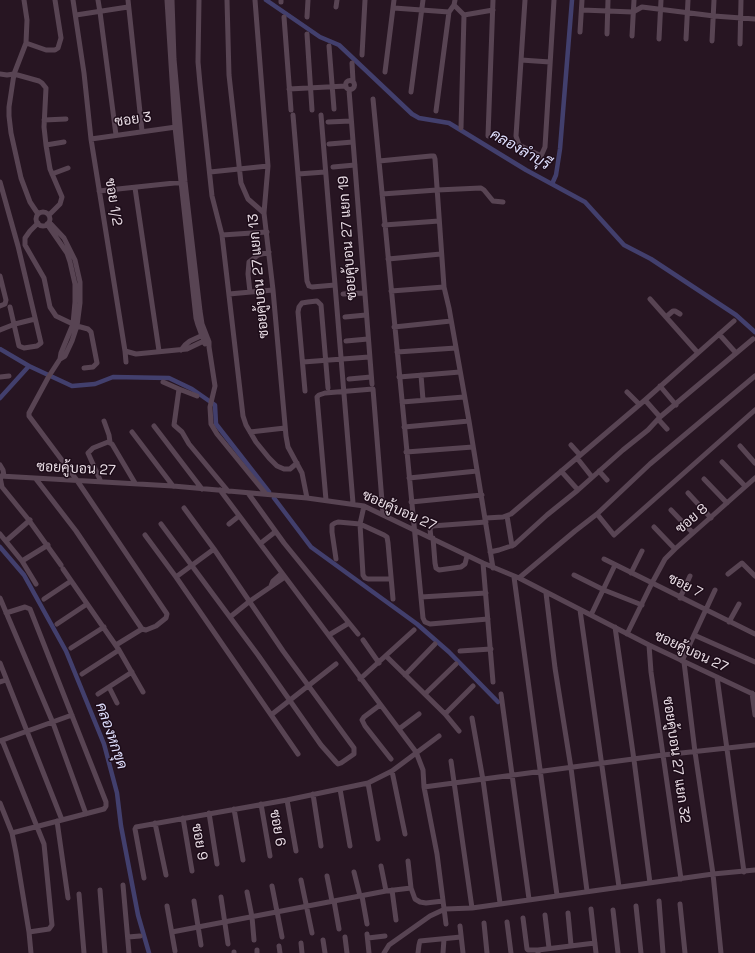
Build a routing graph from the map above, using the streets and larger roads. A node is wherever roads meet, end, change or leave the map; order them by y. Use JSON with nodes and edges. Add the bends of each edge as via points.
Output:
{"nodes":[{"id":1,"x":24,"y":0,"type":"edge"},
{"id":2,"x":55,"y":0,"type":"edge"},
{"id":3,"x":73,"y":0,"type":"edge"},
{"id":4,"x":98,"y":0,"type":"edge"},
{"id":5,"x":128,"y":0,"type":"edge"},
{"id":6,"x":167,"y":0,"type":"edge"},
{"id":7,"x":172,"y":0,"type":"edge"},
{"id":8,"x":199,"y":0,"type":"edge"},
{"id":9,"x":227,"y":0,"type":"edge"},
{"id":10,"x":255,"y":0,"type":"edge"},
{"id":11,"x":308,"y":0,"type":"edge"},
{"id":12,"x":336,"y":0,"type":"edge"},
{"id":13,"x":365,"y":0,"type":"edge"},
{"id":14,"x":394,"y":0,"type":"edge"},
{"id":15,"x":423,"y":0,"type":"edge"},
{"id":16,"x":493,"y":0,"type":"edge"},
{"id":17,"x":525,"y":0,"type":"edge"},
{"id":18,"x":554,"y":0,"type":"edge"},
{"id":19,"x":582,"y":0,"type":"edge"},
{"id":20,"x":608,"y":0,"type":"edge"},
{"id":21,"x":634,"y":0,"type":"edge"},
{"id":22,"x":661,"y":0,"type":"edge"},
{"id":23,"x":688,"y":0,"type":"edge"},
{"id":24,"x":714,"y":0,"type":"edge"},
{"id":25,"x":741,"y":0,"type":"edge"},
{"id":26,"x":454,"y":3,"type":"edge"},
{"id":27,"x":336,"y":6,"type":"dead end"},
{"id":28,"x":128,"y":7,"type":"junction"},
{"id":29,"x":394,"y":8,"type":"junction"},
{"id":30,"x":423,"y":10,"type":"junction"},
{"id":31,"x":493,"y":10,"type":"junction"},
{"id":32,"x":582,"y":10,"type":"junction"},
{"id":33,"x":660,"y":10,"type":"junction"},
{"id":34,"x":608,"y":11,"type":"junction"},
{"id":35,"x":100,"y":12,"type":"junction"},
{"id":36,"x":449,"y":12,"type":"junction"},
{"id":37,"x":633,"y":12,"type":"junction"},
{"id":38,"x":687,"y":13,"type":"junction"},
{"id":39,"x":76,"y":15,"type":"junction"},
{"id":40,"x":464,"y":15,"type":"junction"},
{"id":41,"x":714,"y":16,"type":"junction"},
{"id":42,"x":284,"y":17,"type":"dead end"},
{"id":43,"x":307,"y":17,"type":"dead end"},
{"id":44,"x":740,"y":18,"type":"junction"},
{"id":45,"x":755,"y":19,"type":"edge"},
{"id":46,"x":580,"y":32,"type":"dead end"},
{"id":47,"x":307,"y":34,"type":"dead end"},
{"id":48,"x":607,"y":34,"type":"dead end"},
{"id":49,"x":632,"y":36,"type":"dead end"},
{"id":50,"x":659,"y":39,"type":"dead end"},
{"id":51,"x":686,"y":40,"type":"dead end"},
{"id":52,"x":712,"y":41,"type":"dead end"},
{"id":53,"x":26,"y":43,"type":"junction"},
{"id":54,"x":740,"y":44,"type":"dead end"},
{"id":55,"x":329,"y":46,"type":"dead end"},
{"id":56,"x":362,"y":54,"type":"dead end"},
{"id":57,"x":521,"y":60,"type":"junction"},
{"id":58,"x":550,"y":62,"type":"junction"},
{"id":59,"x":352,"y":63,"type":"dead end"},
{"id":60,"x":385,"y":72,"type":"dead end"},
{"id":61,"x":0,"y":74,"type":"edge"},
{"id":62,"x":14,"y":74,"type":"junction"},
{"id":63,"x":332,"y":86,"type":"junction"},
{"id":64,"x":310,"y":87,"type":"junction"},
{"id":65,"x":347,"y":88,"type":"junction"},
{"id":66,"x":289,"y":89,"type":"junction"},
{"id":67,"x":411,"y":92,"type":"dead end"},
{"id":68,"x":373,"y":99,"type":"dead end"},
{"id":69,"x":334,"y":109,"type":"dead end"},
{"id":70,"x":312,"y":110,"type":"dead end"},
{"id":71,"x":436,"y":111,"type":"dead end"},
{"id":72,"x":321,"y":115,"type":"dead end"},
{"id":73,"x":66,"y":118,"type":"dead end"},
{"id":74,"x":44,"y":120,"type":"junction"},
{"id":75,"x":351,"y":121,"type":"junction"},
{"id":76,"x":328,"y":122,"type":"dead end"},
{"id":77,"x":177,"y":127,"type":"junction"},
{"id":78,"x":461,"y":128,"type":"dead end"},
{"id":79,"x":142,"y":131,"type":"junction"},
{"id":80,"x":116,"y":135,"type":"junction"},
{"id":81,"x":488,"y":136,"type":"dead end"},
{"id":82,"x":91,"y":139,"type":"junction"},
{"id":83,"x":64,"y":142,"type":"dead end"},
{"id":84,"x":353,"y":142,"type":"junction"},
{"id":85,"x":329,"y":144,"type":"dead end"},
{"id":86,"x":46,"y":145,"type":"junction"},
{"id":87,"x":379,"y":161,"type":"junction"},
{"id":88,"x":355,"y":165,"type":"junction"},
{"id":89,"x":268,"y":166,"type":"junction"},
{"id":90,"x":333,"y":166,"type":"dead end"},
{"id":91,"x":68,"y":168,"type":"dead end"},
{"id":92,"x":239,"y":170,"type":"junction"},
{"id":93,"x":210,"y":172,"type":"junction"},
{"id":94,"x":325,"y":172,"type":"junction"},
{"id":95,"x":52,"y":174,"type":"junction"},
{"id":96,"x":298,"y":174,"type":"junction"},
{"id":97,"x":0,"y":182,"type":"edge"},
{"id":98,"x":183,"y":182,"type":"junction"},
{"id":99,"x":135,"y":188,"type":"junction"},
{"id":100,"x":437,"y":190,"type":"junction"},
{"id":101,"x":99,"y":191,"type":"junction"},
{"id":102,"x":382,"y":194,"type":"junction"},
{"id":103,"x":502,"y":202,"type":"dead end"},
{"id":104,"x":264,"y":213,"type":"junction"},
{"id":105,"x":38,"y":214,"type":"junction"},
{"id":106,"x":49,"y":215,"type":"junction"},
{"id":107,"x":439,"y":221,"type":"junction"},
{"id":108,"x":48,"y":223,"type":"junction"},
{"id":109,"x":38,"y":224,"type":"junction"},
{"id":110,"x":384,"y":226,"type":"junction"},
{"id":111,"x":267,"y":232,"type":"junction"},
{"id":112,"x":222,"y":235,"type":"junction"},
{"id":113,"x":269,"y":252,"type":"junction"},
{"id":114,"x":441,"y":254,"type":"junction"},
{"id":115,"x":388,"y":259,"type":"junction"},
{"id":116,"x":0,"y":276,"type":"edge"},
{"id":117,"x":335,"y":285,"type":"junction"},
{"id":118,"x":444,"y":287,"type":"junction"},
{"id":119,"x":273,"y":290,"type":"junction"},
{"id":120,"x":391,"y":291,"type":"junction"},
{"id":121,"x":250,"y":292,"type":"junction"},
{"id":122,"x":364,"y":293,"type":"junction"},
{"id":123,"x":229,"y":294,"type":"junction"},
{"id":124,"x":343,"y":294,"type":"dead end"},
{"id":125,"x":650,"y":300,"type":"dead end"},
{"id":126,"x":0,"y":306,"type":"edge"},
{"id":127,"x":10,"y":307,"type":"dead end"},
{"id":128,"x":680,"y":314,"type":"dead end"},
{"id":129,"x":366,"y":315,"type":"junction"},
{"id":130,"x":345,"y":317,"type":"dead end"},
{"id":131,"x":666,"y":317,"type":"junction"},
{"id":132,"x":35,"y":319,"type":"junction"},
{"id":133,"x":451,"y":321,"type":"junction"},
{"id":134,"x":734,"y":321,"type":"dead end"},
{"id":135,"x":14,"y":324,"type":"junction"},
{"id":136,"x":75,"y":325,"type":"junction"},
{"id":137,"x":394,"y":327,"type":"junction"},
{"id":138,"x":0,"y":330,"type":"edge"},
{"id":139,"x":719,"y":334,"type":"junction"},
{"id":140,"x":205,"y":338,"type":"junction"},
{"id":141,"x":368,"y":339,"type":"junction"},
{"id":142,"x":753,"y":339,"type":"dead end"},
{"id":143,"x":346,"y":341,"type":"dead end"},
{"id":144,"x":456,"y":348,"type":"junction"},
{"id":145,"x":125,"y":351,"type":"junction"},
{"id":146,"x":159,"y":351,"type":"junction"},
{"id":147,"x":397,"y":352,"type":"junction"},
{"id":148,"x":698,"y":353,"type":"junction"},
{"id":149,"x":736,"y":353,"type":"junction"},
{"id":150,"x":369,"y":357,"type":"junction"},
{"id":151,"x":341,"y":359,"type":"junction"},
{"id":152,"x":326,"y":360,"type":"junction"},
{"id":153,"x":126,"y":362,"type":"dead end"},
{"id":154,"x":303,"y":362,"type":"junction"},
{"id":155,"x":84,"y":368,"type":"dead end"},
{"id":156,"x":460,"y":372,"type":"junction"},
{"id":157,"x":421,"y":375,"type":"junction"},
{"id":158,"x":9,"y":376,"type":"dead end"},
{"id":159,"x":755,"y":376,"type":"edge"},
{"id":160,"x":0,"y":377,"type":"edge"},
{"id":161,"x":371,"y":377,"type":"junction"},
{"id":162,"x":399,"y":377,"type":"junction"},
{"id":163,"x":349,"y":379,"type":"dead end"},
{"id":164,"x":163,"y":382,"type":"dead end"},
{"id":165,"x":660,"y":386,"type":"junction"},
{"id":166,"x":372,"y":387,"type":"junction"},
{"id":167,"x":328,"y":388,"type":"dead end"},
{"id":168,"x":178,"y":389,"type":"junction"},
{"id":169,"x":305,"y":391,"type":"dead end"},
{"id":170,"x":344,"y":392,"type":"junction"},
{"id":171,"x":627,"y":392,"type":"dead end"},
{"id":172,"x":197,"y":396,"type":"dead end"},
{"id":173,"x":464,"y":397,"type":"junction"},
{"id":174,"x":423,"y":400,"type":"junction"},
{"id":175,"x":645,"y":400,"type":"junction"},
{"id":176,"x":402,"y":402,"type":"junction"},
{"id":177,"x":638,"y":404,"type":"junction"},
{"id":178,"x":676,"y":404,"type":"junction"},
{"id":179,"x":755,"y":410,"type":"edge"},
{"id":180,"x":659,"y":418,"type":"junction"},
{"id":181,"x":469,"y":421,"type":"junction"},
{"id":182,"x":104,"y":422,"type":"dead end"},
{"id":183,"x":154,"y":426,"type":"dead end"},
{"id":184,"x":285,"y":428,"type":"junction"},
{"id":185,"x":404,"y":428,"type":"junction"},
{"id":186,"x":667,"y":429,"type":"dead end"},
{"id":187,"x":132,"y":432,"type":"dead end"},
{"id":188,"x":250,"y":432,"type":"junction"},
{"id":189,"x":110,"y":442,"type":"junction"},
{"id":190,"x":571,"y":445,"type":"dead end"},
{"id":191,"x":740,"y":446,"type":"dead end"},
{"id":192,"x":474,"y":447,"type":"junction"},
{"id":193,"x":406,"y":452,"type":"junction"},
{"id":194,"x":578,"y":456,"type":"junction"},
{"id":195,"x":722,"y":462,"type":"dead end"},
{"id":196,"x":755,"y":462,"type":"edge"},
{"id":197,"x":297,"y":464,"type":"junction"},
{"id":198,"x":0,"y":465,"type":"edge"},
{"id":199,"x":477,"y":471,"type":"junction"},
{"id":200,"x":561,"y":471,"type":"junction"},
{"id":201,"x":599,"y":471,"type":"junction"},
{"id":202,"x":1,"y":476,"type":"edge"},
{"id":203,"x":592,"y":477,"type":"junction"},
{"id":204,"x":408,"y":478,"type":"junction"},
{"id":205,"x":755,"y":478,"type":"edge"},
{"id":206,"x":36,"y":479,"type":"junction"},
{"id":207,"x":76,"y":479,"type":"junction"},
{"id":208,"x":704,"y":479,"type":"dead end"},
{"id":209,"x":607,"y":480,"type":"dead end"},
{"id":210,"x":101,"y":482,"type":"junction"},
{"id":211,"x":135,"y":484,"type":"junction"},
{"id":212,"x":173,"y":486,"type":"junction"},
{"id":213,"x":746,"y":486,"type":"junction"},
{"id":214,"x":1,"y":488,"type":"edge"},
{"id":215,"x":202,"y":489,"type":"junction"},
{"id":216,"x":220,"y":490,"type":"junction"},
{"id":217,"x":578,"y":490,"type":"junction"},
{"id":218,"x":228,"y":491,"type":"junction"},
{"id":219,"x":248,"y":493,"type":"junction"},
{"id":220,"x":688,"y":493,"type":"dead end"},
{"id":221,"x":266,"y":494,"type":"junction"},
{"id":222,"x":482,"y":495,"type":"junction"},
{"id":223,"x":306,"y":498,"type":"junction"},
{"id":224,"x":326,"y":500,"type":"junction"},
{"id":225,"x":411,"y":502,"type":"junction"},
{"id":226,"x":353,"y":503,"type":"junction"},
{"id":227,"x":727,"y":503,"type":"junction"},
{"id":228,"x":364,"y":506,"type":"junction"},
{"id":229,"x":184,"y":508,"type":"dead end"},
{"id":230,"x":671,"y":510,"type":"dead end"},
{"id":231,"x":383,"y":514,"type":"junction"},
{"id":232,"x":597,"y":514,"type":"junction"},
{"id":233,"x":240,"y":516,"type":"junction"},
{"id":234,"x":507,"y":516,"type":"junction"},
{"id":235,"x":711,"y":518,"type":"junction"},
{"id":236,"x":30,"y":520,"type":"junction"},
{"id":237,"x":486,"y":520,"type":"junction"},
{"id":238,"x":161,"y":524,"type":"dead end"},
{"id":239,"x":229,"y":524,"type":"dead end"},
{"id":240,"x":360,"y":524,"type":"junction"},
{"id":241,"x":654,"y":527,"type":"dead end"},
{"id":242,"x":414,"y":529,"type":"junction"},
{"id":243,"x":276,"y":532,"type":"junction"},
{"id":244,"x":693,"y":533,"type":"junction"},
{"id":245,"x":0,"y":534,"type":"edge"},
{"id":246,"x":145,"y":535,"type":"dead end"},
{"id":247,"x":432,"y":538,"type":"junction"},
{"id":248,"x":6,"y":541,"type":"junction"},
{"id":249,"x":261,"y":543,"type":"junction"},
{"id":250,"x":48,"y":545,"type":"junction"},
{"id":251,"x":512,"y":546,"type":"junction"},
{"id":252,"x":214,"y":549,"type":"junction"},
{"id":253,"x":675,"y":549,"type":"junction"},
{"id":254,"x":642,"y":551,"type":"dead end"},
{"id":255,"x":490,"y":552,"type":"junction"},
{"id":256,"x":467,"y":556,"type":"junction"},
{"id":257,"x":336,"y":559,"type":"dead end"},
{"id":258,"x":604,"y":559,"type":"dead end"},
{"id":259,"x":22,"y":561,"type":"junction"},
{"id":260,"x":483,"y":563,"type":"junction"},
{"id":261,"x":615,"y":565,"type":"junction"},
{"id":262,"x":191,"y":566,"type":"junction"},
{"id":263,"x":493,"y":568,"type":"junction"},
{"id":264,"x":631,"y":573,"type":"junction"},
{"id":265,"x":728,"y":574,"type":"dead end"},
{"id":266,"x":283,"y":575,"type":"junction"},
{"id":267,"x":574,"y":575,"type":"dead end"},
{"id":268,"x":690,"y":576,"type":"dead end"},
{"id":269,"x":755,"y":576,"type":"edge"},
{"id":270,"x":176,"y":577,"type":"junction"},
{"id":271,"x":516,"y":578,"type":"junction"},
{"id":272,"x":391,"y":579,"type":"junction"},
{"id":273,"x":71,"y":581,"type":"junction"},
{"id":274,"x":652,"y":583,"type":"junction"},
{"id":275,"x":36,"y":584,"type":"dead end"},
{"id":276,"x":604,"y":590,"type":"junction"},
{"id":277,"x":715,"y":590,"type":"dead end"},
{"id":278,"x":486,"y":593,"type":"junction"},
{"id":279,"x":546,"y":593,"type":"junction"},
{"id":280,"x":421,"y":597,"type":"junction"},
{"id":281,"x":0,"y":598,"type":"edge"},
{"id":282,"x":680,"y":598,"type":"junction"},
{"id":283,"x":44,"y":599,"type":"dead end"},
{"id":284,"x":393,"y":599,"type":"dead end"},
{"id":285,"x":250,"y":601,"type":"junction"},
{"id":286,"x":87,"y":604,"type":"junction"},
{"id":287,"x":739,"y":604,"type":"dead end"},
{"id":288,"x":642,"y":605,"type":"junction"},
{"id":289,"x":580,"y":610,"type":"junction"},
{"id":290,"x":706,"y":610,"type":"junction"},
{"id":291,"x":6,"y":613,"type":"junction"},
{"id":292,"x":591,"y":615,"type":"junction"},
{"id":293,"x":230,"y":618,"type":"junction"},
{"id":294,"x":488,"y":619,"type":"junction"},
{"id":295,"x":730,"y":622,"type":"junction"},
{"id":296,"x":349,"y":623,"type":"junction"},
{"id":297,"x":57,"y":624,"type":"dead end"},
{"id":298,"x":104,"y":627,"type":"junction"},
{"id":299,"x":615,"y":627,"type":"junction"},
{"id":300,"x":142,"y":629,"type":"junction"},
{"id":301,"x":414,"y":630,"type":"dead end"},
{"id":302,"x":755,"y":633,"type":"edge"},
{"id":303,"x":358,"y":634,"type":"dead end"},
{"id":304,"x":628,"y":634,"type":"junction"},
{"id":305,"x":694,"y":635,"type":"junction"},
{"id":306,"x":329,"y":636,"type":"junction"},
{"id":307,"x":363,"y":640,"type":"dead end"},
{"id":308,"x":435,"y":644,"type":"dead end"},
{"id":309,"x":649,"y":645,"type":"junction"},
{"id":310,"x":117,"y":647,"type":"junction"},
{"id":311,"x":71,"y":648,"type":"dead end"},
{"id":312,"x":491,"y":649,"type":"junction"},
{"id":313,"x":460,"y":652,"type":"dead end"},
{"id":314,"x":386,"y":656,"type":"junction"},
{"id":315,"x":683,"y":661,"type":"junction"},
{"id":316,"x":379,"y":662,"type":"junction"},
{"id":317,"x":755,"y":662,"type":"edge"},
{"id":318,"x":0,"y":663,"type":"edge"},
{"id":319,"x":336,"y":664,"type":"dead end"},
{"id":320,"x":456,"y":664,"type":"dead end"},
{"id":321,"x":132,"y":672,"type":"junction"},
{"id":322,"x":82,"y":674,"type":"dead end"},
{"id":323,"x":405,"y":675,"type":"junction"},
{"id":324,"x":717,"y":677,"type":"junction"},
{"id":325,"x":360,"y":679,"type":"junction"},
{"id":326,"x":6,"y":680,"type":"junction"},
{"id":327,"x":0,"y":682,"type":"edge"},
{"id":328,"x":494,"y":682,"type":"dead end"},
{"id":329,"x":308,"y":686,"type":"junction"},
{"id":330,"x":473,"y":686,"type":"dead end"},
{"id":331,"x":109,"y":688,"type":"junction"},
{"id":332,"x":143,"y":692,"type":"dead end"},
{"id":333,"x":98,"y":694,"type":"dead end"},
{"id":334,"x":425,"y":694,"type":"junction"},
{"id":335,"x":501,"y":694,"type":"dead end"},
{"id":336,"x":754,"y":694,"type":"edge"},
{"id":337,"x":290,"y":700,"type":"junction"},
{"id":338,"x":117,"y":703,"type":"dead end"},
{"id":339,"x":380,"y":705,"type":"junction"},
{"id":340,"x":419,"y":714,"type":"dead end"},
{"id":341,"x":445,"y":714,"type":"junction"},
{"id":342,"x":72,"y":715,"type":"junction"},
{"id":343,"x":271,"y":715,"type":"junction"},
{"id":344,"x":755,"y":715,"type":"edge"},
{"id":345,"x":472,"y":718,"type":"dead end"},
{"id":346,"x":53,"y":723,"type":"junction"},
{"id":347,"x":399,"y":729,"type":"junction"},
{"id":348,"x":459,"y":731,"type":"dead end"},
{"id":349,"x":27,"y":733,"type":"junction"},
{"id":350,"x":439,"y":736,"type":"dead end"},
{"id":351,"x":1,"y":741,"type":"edge"},
{"id":352,"x":755,"y":745,"type":"edge"},
{"id":353,"x":726,"y":749,"type":"junction"},
{"id":354,"x":416,"y":752,"type":"junction"},
{"id":355,"x":695,"y":752,"type":"junction"},
{"id":356,"x":298,"y":754,"type":"dead end"},
{"id":357,"x":663,"y":755,"type":"junction"},
{"id":358,"x":392,"y":759,"type":"dead end"},
{"id":359,"x":634,"y":760,"type":"junction"},
{"id":360,"x":450,"y":761,"type":"dead end"},
{"id":361,"x":602,"y":764,"type":"junction"},
{"id":362,"x":570,"y":768,"type":"junction"},
{"id":363,"x":392,"y":771,"type":"junction"},
{"id":364,"x":541,"y":772,"type":"junction"},
{"id":365,"x":512,"y":776,"type":"junction"},
{"id":366,"x":483,"y":780,"type":"junction"},
{"id":367,"x":368,"y":783,"type":"junction"},
{"id":368,"x":454,"y":784,"type":"junction"},
{"id":369,"x":424,"y":787,"type":"junction"},
{"id":370,"x":340,"y":789,"type":"junction"},
{"id":371,"x":313,"y":794,"type":"junction"},
{"id":372,"x":287,"y":800,"type":"junction"},
{"id":373,"x":0,"y":803,"type":"edge"},
{"id":374,"x":261,"y":804,"type":"junction"},
{"id":375,"x":234,"y":809,"type":"junction"},
{"id":376,"x":209,"y":813,"type":"junction"},
{"id":377,"x":86,"y":814,"type":"junction"},
{"id":378,"x":183,"y":818,"type":"junction"},
{"id":379,"x":59,"y":821,"type":"junction"},
{"id":380,"x":155,"y":823,"type":"junction"},
{"id":381,"x":36,"y":826,"type":"junction"},
{"id":382,"x":12,"y":833,"type":"junction"},
{"id":383,"x":405,"y":834,"type":"dead end"},
{"id":384,"x":378,"y":839,"type":"dead end"},
{"id":385,"x":321,"y":846,"type":"dead end"},
{"id":386,"x":350,"y":846,"type":"dead end"},
{"id":387,"x":296,"y":851,"type":"dead end"},
{"id":388,"x":270,"y":856,"type":"dead end"},
{"id":389,"x":243,"y":860,"type":"dead end"},
{"id":390,"x":408,"y":861,"type":"dead end"},
{"id":391,"x":217,"y":864,"type":"dead end"},
{"id":392,"x":381,"y":866,"type":"dead end"},
{"id":393,"x":755,"y":870,"type":"edge"},
{"id":394,"x":192,"y":871,"type":"dead end"},
{"id":395,"x":354,"y":872,"type":"dead end"},
{"id":396,"x":744,"y":872,"type":"junction"},
{"id":397,"x":713,"y":874,"type":"junction"},
{"id":398,"x":166,"y":875,"type":"dead end"},
{"id":399,"x":327,"y":876,"type":"dead end"},
{"id":400,"x":144,"y":878,"type":"dead end"},
{"id":401,"x":681,"y":879,"type":"junction"},
{"id":402,"x":301,"y":880,"type":"dead end"},
{"id":403,"x":650,"y":883,"type":"junction"},
{"id":404,"x":123,"y":886,"type":"dead end"},
{"id":405,"x":272,"y":886,"type":"dead end"},
{"id":406,"x":618,"y":887,"type":"junction"},
{"id":407,"x":411,"y":888,"type":"junction"},
{"id":408,"x":100,"y":890,"type":"dead end"},
{"id":409,"x":392,"y":890,"type":"junction"},
{"id":410,"x":386,"y":891,"type":"junction"},
{"id":411,"x":587,"y":891,"type":"junction"},
{"id":412,"x":247,"y":892,"type":"dead end"},
{"id":413,"x":79,"y":894,"type":"dead end"},
{"id":414,"x":557,"y":895,"type":"junction"},
{"id":415,"x":361,"y":896,"type":"junction"},
{"id":416,"x":220,"y":897,"type":"dead end"},
{"id":417,"x":68,"y":898,"type":"dead end"},
{"id":418,"x":529,"y":899,"type":"junction"},
{"id":419,"x":194,"y":901,"type":"dead end"},
{"id":420,"x":333,"y":901,"type":"junction"},
{"id":421,"x":443,"y":901,"type":"junction"},
{"id":422,"x":659,"y":901,"type":"dead end"},
{"id":423,"x":500,"y":903,"type":"junction"},
{"id":424,"x":680,"y":904,"type":"dead end"},
{"id":425,"x":167,"y":906,"type":"dead end"},
{"id":426,"x":306,"y":906,"type":"junction"},
{"id":427,"x":636,"y":906,"type":"dead end"},
{"id":428,"x":472,"y":908,"type":"junction"},
{"id":429,"x":445,"y":909,"type":"junction"},
{"id":430,"x":591,"y":909,"type":"dead end"},
{"id":431,"x":613,"y":910,"type":"dead end"},
{"id":432,"x":277,"y":912,"type":"junction"},
{"id":433,"x":568,"y":913,"type":"dead end"},
{"id":434,"x":545,"y":915,"type":"dead end"},
{"id":435,"x":252,"y":917,"type":"junction"},
{"id":436,"x":524,"y":918,"type":"dead end"},
{"id":437,"x":396,"y":920,"type":"dead end"},
{"id":438,"x":224,"y":922,"type":"junction"},
{"id":439,"x":507,"y":922,"type":"dead end"},
{"id":440,"x":484,"y":923,"type":"dead end"},
{"id":441,"x":367,"y":924,"type":"dead end"},
{"id":442,"x":446,"y":924,"type":"dead end"},
{"id":443,"x":460,"y":926,"type":"dead end"},
{"id":444,"x":198,"y":927,"type":"junction"},
{"id":445,"x":339,"y":929,"type":"dead end"},
{"id":446,"x":29,"y":932,"type":"junction"},
{"id":447,"x":172,"y":932,"type":"junction"},
{"id":448,"x":312,"y":933,"type":"dead end"},
{"id":449,"x":140,"y":936,"type":"dead end"},
{"id":450,"x":385,"y":936,"type":"dead end"},
{"id":451,"x":461,"y":936,"type":"junction"},
{"id":452,"x":128,"y":937,"type":"junction"},
{"id":453,"x":282,"y":937,"type":"dead end"},
{"id":454,"x":345,"y":937,"type":"dead end"},
{"id":455,"x":444,"y":939,"type":"junction"},
{"id":456,"x":254,"y":940,"type":"dead end"},
{"id":457,"x":323,"y":940,"type":"dead end"},
{"id":458,"x":595,"y":942,"type":"junction"},
{"id":459,"x":301,"y":943,"type":"dead end"},
{"id":460,"x":228,"y":944,"type":"dead end"},
{"id":461,"x":201,"y":946,"type":"dead end"},
{"id":462,"x":280,"y":946,"type":"dead end"},
{"id":463,"x":571,"y":946,"type":"junction"},
{"id":464,"x":549,"y":948,"type":"junction"},
{"id":465,"x":175,"y":951,"type":"dead end"},
{"id":466,"x":538,"y":951,"type":"edge"},
{"id":467,"x":31,"y":953,"type":"edge"},
{"id":468,"x":84,"y":953,"type":"edge"},
{"id":469,"x":105,"y":953,"type":"edge"},
{"id":470,"x":129,"y":953,"type":"edge"},
{"id":471,"x":280,"y":953,"type":"edge"},
{"id":472,"x":302,"y":953,"type":"edge"},
{"id":473,"x":325,"y":953,"type":"edge"},
{"id":474,"x":347,"y":953,"type":"edge"},
{"id":475,"x":369,"y":953,"type":"edge"},
{"id":476,"x":384,"y":953,"type":"edge"},
{"id":477,"x":418,"y":953,"type":"edge"},
{"id":478,"x":443,"y":953,"type":"edge"},
{"id":479,"x":463,"y":953,"type":"edge"},
{"id":480,"x":487,"y":953,"type":"edge"},
{"id":481,"x":511,"y":953,"type":"edge"},
{"id":482,"x":596,"y":953,"type":"edge"},
{"id":483,"x":618,"y":953,"type":"edge"},
{"id":484,"x":641,"y":953,"type":"edge"},
{"id":485,"x":663,"y":953,"type":"edge"},
{"id":486,"x":685,"y":953,"type":"edge"},
{"id":487,"x":721,"y":953,"type":"edge"}],
"edges":[{"from":1,"to":53,"type":"street","via":[[27,20]]},
{"from":2,"to":53,"type":"street","via":[[61,38],[58,48],[52,50]]},
{"from":3,"to":39,"type":"street","name":"ซอย 1/2"},
{"from":4,"to":35,"type":"street"},
{"from":5,"to":28,"type":"street"},
{"from":6,"to":77,"type":"street"},
{"from":7,"to":77,"type":"street"},
{"from":8,"to":93,"type":"street","via":[[198,62]]},
{"from":9,"to":92,"type":"street","via":[[229,75]]},
{"from":10,"to":89,"type":"street","name":"ซอยคู้บอน 27 แยก 13"},
{"from":11,"to":43,"type":"street"},
{"from":12,"to":27,"type":"street"},
{"from":13,"to":56,"type":"street"},
{"from":14,"to":29,"type":"street"},
{"from":15,"to":30,"type":"street"},
{"from":16,"to":31,"type":"street"},
{"from":17,"to":57,"type":"street"},
{"from":18,"to":58,"type":"street"},
{"from":19,"to":32,"type":"street"},
{"from":20,"to":34,"type":"street"},
{"from":21,"to":37,"type":"street"},
{"from":22,"to":33,"type":"street"},
{"from":23,"to":38,"type":"street"},
{"from":24,"to":41,"type":"street"},
{"from":25,"to":44,"type":"street"},
{"from":26,"to":36,"type":"street"},
{"from":26,"to":40,"type":"street"},
{"from":28,"to":35,"type":"street"},
{"from":28,"to":79,"type":"street"},
{"from":29,"to":30,"type":"street"},
{"from":29,"to":60,"type":"street"},
{"from":30,"to":36,"type":"street"},
{"from":30,"to":67,"type":"street"},
{"from":31,"to":40,"type":"street"},
{"from":31,"to":81,"type":"street"},
{"from":32,"to":34,"type":"street"},
{"from":32,"to":46,"type":"street"},
{"from":33,"to":37,"type":"street","via":[[642,8]]},
{"from":33,"to":38,"type":"street"},
{"from":33,"to":50,"type":"street"},
{"from":34,"to":37,"type":"street"},
{"from":34,"to":48,"type":"street"},
{"from":35,"to":39,"type":"street"},
{"from":35,"to":80,"type":"street"},
{"from":36,"to":71,"type":"street"},
{"from":37,"to":49,"type":"street"},
{"from":38,"to":41,"type":"street"},
{"from":38,"to":51,"type":"street"},
{"from":39,"to":82,"type":"street","name":"ซอย 1/2"},
{"from":40,"to":78,"type":"street"},
{"from":41,"to":44,"type":"street"},
{"from":41,"to":52,"type":"street"},
{"from":42,"to":66,"type":"street"},
{"from":44,"to":45,"type":"street"},
{"from":44,"to":54,"type":"street"},
{"from":47,"to":64,"type":"street"},
{"from":53,"to":62,"type":"street"},
{"from":55,"to":63,"type":"street"},
{"from":57,"to":58,"type":"street"},
{"from":57,"to":58,"type":"street","via":[[517,141],[519,145],[541,156],[545,147]]},
{"from":59,"to":65,"type":"street","via":[[355,87]]},
{"from":61,"to":62,"type":"street"},
{"from":62,"to":74,"type":"street","via":[[39,81],[44,85]]},
{"from":62,"to":105,"type":"street","via":[[9,107],[11,133],[21,178],[30,202]]},
{"from":63,"to":64,"type":"street"},
{"from":63,"to":65,"type":"street"},
{"from":63,"to":69,"type":"street"},
{"from":64,"to":66,"type":"street"},
{"from":64,"to":70,"type":"street"},
{"from":65,"to":75,"type":"street","name":"ซอยคู้บอน 27 แยก 19"},
{"from":66,"to":96,"type":"street"},
{"from":68,"to":87,"type":"street"},
{"from":72,"to":94,"type":"street"},
{"from":73,"to":74,"type":"street"},
{"from":74,"to":86,"type":"street"},
{"from":75,"to":76,"type":"street"},
{"from":75,"to":84,"type":"street","name":"ซอยคู้บอน 27 แยก 19"},
{"from":77,"to":79,"type":"street","name":"ซอย 3"},
{"from":77,"to":98,"type":"street"},
{"from":79,"to":80,"type":"street","name":"ซอย 3"},
{"from":80,"to":82,"type":"street","name":"ซอย 3"},
{"from":82,"to":101,"type":"street","name":"ซอย 1/2"},
{"from":83,"to":86,"type":"street"},
{"from":84,"to":85,"type":"street"},
{"from":84,"to":88,"type":"street","name":"ซอยคู้บอน 27 แยก 19"},
{"from":86,"to":95,"type":"street"},
{"from":87,"to":100,"type":"street","via":[[434,156]]},
{"from":87,"to":102,"type":"street"},
{"from":88,"to":90,"type":"street"},
{"from":88,"to":122,"type":"street","name":"ซอยคู้บอน 27 แยก 19"},
{"from":89,"to":92,"type":"street"},
{"from":89,"to":104,"type":"street","name":"ซอยคู้บอน 27 แยก 13"},
{"from":91,"to":95,"type":"street"},
{"from":92,"to":93,"type":"street"},
{"from":92,"to":104,"type":"street","via":[[248,199]]},
{"from":93,"to":112,"type":"street","via":[[213,202]]},
{"from":94,"to":96,"type":"street"},
{"from":94,"to":117,"type":"street"},
{"from":95,"to":106,"type":"street","via":[[62,194],[62,201]]},
{"from":96,"to":117,"type":"street","via":[[309,286]]},
{"from":97,"to":132,"type":"street"},
{"from":98,"to":99,"type":"street"},
{"from":98,"to":140,"type":"street","via":[[196,318]]},
{"from":99,"to":101,"type":"street"},
{"from":99,"to":146,"type":"street"},
{"from":100,"to":102,"type":"street"},
{"from":100,"to":103,"type":"street","via":[[481,188],[493,201]]},
{"from":100,"to":107,"type":"street"},
{"from":101,"to":145,"type":"street","name":"ซอย 1/2"},
{"from":102,"to":110,"type":"street"},
{"from":104,"to":111,"type":"street","name":"ซอยคู้บอน 27 แยก 13"},
{"from":105,"to":106,"type":"street","via":[[44,212]]},
{"from":105,"to":109,"type":"street"},
{"from":106,"to":108,"type":"street"},
{"from":107,"to":110,"type":"street"},
{"from":107,"to":114,"type":"street"},
{"from":108,"to":109,"type":"street"},
{"from":108,"to":136,"type":"street","via":[[72,258],[78,290]]},
{"from":109,"to":136,"type":"street","via":[[25,238],[25,245],[44,278],[50,307],[56,316]]},
{"from":110,"to":115,"type":"street"},
{"from":111,"to":112,"type":"street"},
{"from":111,"to":113,"type":"street","name":"ซอยคู้บอน 27 แยก 13"},
{"from":112,"to":123,"type":"street"},
{"from":113,"to":119,"type":"street","name":"ซอยคู้บอน 27 แยก 13"},
{"from":113,"to":121,"type":"street","via":[[258,255],[249,262]]},
{"from":114,"to":115,"type":"street"},
{"from":114,"to":118,"type":"street"},
{"from":115,"to":120,"type":"street"},
{"from":116,"to":126,"type":"street","via":[[6,300]]},
{"from":117,"to":151,"type":"street"},
{"from":118,"to":120,"type":"street"},
{"from":118,"to":133,"type":"street"},
{"from":119,"to":121,"type":"street"},
{"from":119,"to":184,"type":"street","name":"ซอยคู้บอน 27 แยก 13"},
{"from":120,"to":137,"type":"street"},
{"from":121,"to":123,"type":"street"},
{"from":122,"to":124,"type":"street"},
{"from":122,"to":129,"type":"street","name":"ซอยคู้บอน 27 แยก 19"},
{"from":123,"to":188,"type":"street","via":[[241,405]]},
{"from":125,"to":131,"type":"street"},
{"from":127,"to":135,"type":"street"},
{"from":128,"to":131,"type":"street","via":[[673,311]]},
{"from":129,"to":130,"type":"street"},
{"from":129,"to":141,"type":"street","name":"ซอยคู้บอน 27 แยก 19"},
{"from":131,"to":148,"type":"street"},
{"from":132,"to":135,"type":"street"},
{"from":132,"to":135,"type":"street","via":[[41,343],[37,346],[19,346]]},
{"from":133,"to":137,"type":"street"},
{"from":133,"to":144,"type":"street"},
{"from":134,"to":139,"type":"street"},
{"from":135,"to":138,"type":"street"},
{"from":136,"to":155,"type":"street","via":[[91,332],[97,363],[96,366]]},
{"from":136,"to":207,"type":"street","via":[[65,356],[60,359],[49,376],[29,416]]},
{"from":137,"to":147,"type":"street"},
{"from":139,"to":148,"type":"street"},
{"from":139,"to":149,"type":"street"},
{"from":140,"to":146,"type":"street","via":[[187,349]]},
{"from":140,"to":221,"type":"street","via":[[215,386],[210,407],[211,424]]},
{"from":141,"to":143,"type":"street"},
{"from":141,"to":150,"type":"street","name":"ซอยคู้บอน 27 แยก 19"},
{"from":142,"to":149,"type":"street"},
{"from":144,"to":147,"type":"street"},
{"from":144,"to":156,"type":"street"},
{"from":145,"to":146,"type":"street","via":[[136,354]]},
{"from":145,"to":153,"type":"street","name":"ซอย 1/2"},
{"from":147,"to":162,"type":"street"},
{"from":148,"to":165,"type":"street"},
{"from":149,"to":178,"type":"street"},
{"from":150,"to":151,"type":"street"},
{"from":150,"to":161,"type":"street","name":"ซอยคู้บอน 27 แยก 19"},
{"from":151,"to":152,"type":"street"},
{"from":151,"to":170,"type":"street"},
{"from":152,"to":154,"type":"street"},
{"from":152,"to":154,"type":"street","via":[[321,305],[317,301],[302,303],[299,307]]},
{"from":152,"to":167,"type":"street"},
{"from":154,"to":169,"type":"street"},
{"from":156,"to":157,"type":"street"},
{"from":156,"to":173,"type":"street"},
{"from":157,"to":162,"type":"street"},
{"from":157,"to":174,"type":"street"},
{"from":158,"to":160,"type":"street"},
{"from":159,"to":232,"type":"street","via":[[650,464]]},
{"from":161,"to":163,"type":"street"},
{"from":161,"to":166,"type":"street","name":"ซอยคู้บอน 27 แยก 19"},
{"from":162,"to":176,"type":"street"},
{"from":164,"to":168,"type":"street"},
{"from":165,"to":175,"type":"street"},
{"from":165,"to":178,"type":"street"},
{"from":166,"to":170,"type":"street"},
{"from":166,"to":231,"type":"street","name":"ซอยคู้บอน 27 แยก 19"},
{"from":168,"to":172,"type":"street"},
{"from":168,"to":218,"type":"street","via":[[174,425]]},
{"from":170,"to":224,"type":"street","via":[[321,394],[317,398]]},
{"from":170,"to":226,"type":"street"},
{"from":171,"to":177,"type":"street"},
{"from":173,"to":174,"type":"street"},
{"from":173,"to":181,"type":"street"},
{"from":174,"to":176,"type":"street"},
{"from":175,"to":177,"type":"street"},
{"from":175,"to":180,"type":"street"},
{"from":176,"to":185,"type":"street"},
{"from":177,"to":194,"type":"street"},
{"from":178,"to":180,"type":"street"},
{"from":179,"to":232,"type":"street","via":[[614,535]]},
{"from":180,"to":186,"type":"street"},
{"from":180,"to":201,"type":"street"},
{"from":181,"to":185,"type":"street"},
{"from":181,"to":192,"type":"street"},
{"from":182,"to":189,"type":"street"},
{"from":183,"to":215,"type":"street"},
{"from":184,"to":188,"type":"street"},
{"from":184,"to":197,"type":"street","name":"ซอยคู้บอน 27 แยก 13","via":[[288,447]]},
{"from":185,"to":193,"type":"street"},
{"from":187,"to":212,"type":"street"},
{"from":188,"to":197,"type":"street","via":[[277,466],[290,469]]},
{"from":189,"to":210,"type":"street","via":[[93,448],[88,453]]},
{"from":189,"to":211,"type":"street"},
{"from":190,"to":194,"type":"street"},
{"from":191,"to":196,"type":"street"},
{"from":192,"to":193,"type":"street"},
{"from":192,"to":199,"type":"street"},
{"from":193,"to":204,"type":"street"},
{"from":194,"to":200,"type":"street"},
{"from":194,"to":203,"type":"street"},
{"from":195,"to":213,"type":"street"},
{"from":197,"to":223,"type":"street","name":"ซอยคู้บอน 27 แยก 13","via":[[304,480]]},
{"from":198,"to":202,"type":"street","via":[[3,470]]},
{"from":199,"to":204,"type":"street"},
{"from":199,"to":222,"type":"street"},
{"from":200,"to":217,"type":"street"},
{"from":200,"to":234,"type":"street"},
{"from":201,"to":203,"type":"street"},
{"from":201,"to":209,"type":"street"},
{"from":202,"to":206,"type":"street","name":"ซอยคู้บอน 27"},
{"from":202,"to":214,"type":"street"},
{"from":203,"to":217,"type":"street"},
{"from":204,"to":225,"type":"street"},
{"from":205,"to":213,"type":"street","name":"ซอย 8"},
{"from":206,"to":207,"type":"street","name":"ซอยคู้บอน 27"},
{"from":206,"to":300,"type":"street","via":[[76,531]]},
{"from":207,"to":210,"type":"street","name":"ซอยคู้บอน 27"},
{"from":207,"to":300,"type":"street","via":[[166,614],[166,618],[156,626]]},
{"from":208,"to":227,"type":"street"},
{"from":210,"to":211,"type":"street","name":"ซอยคู้บอน 27"},
{"from":211,"to":212,"type":"street","name":"ซอยคู้บอน 27"},
{"from":212,"to":215,"type":"street","name":"ซอยคู้บอน 27"},
{"from":213,"to":227,"type":"street","name":"ซอย 8"},
{"from":214,"to":236,"type":"street"},
{"from":215,"to":216,"type":"street","name":"ซอยคู้บอน 27"},
{"from":216,"to":218,"type":"street","name":"ซอยคู้บอน 27"},
{"from":216,"to":233,"type":"street"},
{"from":217,"to":251,"type":"street"},
{"from":218,"to":219,"type":"street","name":"ซอยคู้บอน 27"},
{"from":219,"to":221,"type":"street","name":"ซอยคู้บอน 27"},
{"from":219,"to":243,"type":"street"},
{"from":220,"to":235,"type":"street"},
{"from":221,"to":223,"type":"street","name":"ซอยคู้บอน 27"},
{"from":222,"to":225,"type":"street"},
{"from":222,"to":237,"type":"street"},
{"from":223,"to":224,"type":"street","name":"ซอยคู้บอน 27"},
{"from":224,"to":226,"type":"street","name":"ซอยคู้บอน 27"},
{"from":225,"to":242,"type":"street"},
{"from":226,"to":228,"type":"street","name":"ซอยคู้บอน 27"},
{"from":227,"to":235,"type":"street","name":"ซอย 8"},
{"from":228,"to":231,"type":"street","name":"ซอยคู้บอน 27"},
{"from":228,"to":240,"type":"street"},
{"from":229,"to":252,"type":"street"},
{"from":230,"to":244,"type":"street"},
{"from":231,"to":242,"type":"street","name":"ซอยคู้บอน 27"},
{"from":232,"to":271,"type":"street"},
{"from":233,"to":239,"type":"street"},
{"from":233,"to":249,"type":"street"},
{"from":234,"to":237,"type":"street"},
{"from":234,"to":251,"type":"street"},
{"from":235,"to":244,"type":"street","name":"ซอย 8"},
{"from":236,"to":248,"type":"street"},
{"from":236,"to":250,"type":"street"},
{"from":237,"to":247,"type":"street","via":[[432,526]]},
{"from":237,"to":255,"type":"street"},
{"from":238,"to":262,"type":"street"},
{"from":240,"to":257,"type":"street","via":[[338,522],[332,525]]},
{"from":240,"to":272,"type":"street","via":[[387,537]]},
{"from":240,"to":272,"type":"street","via":[[365,578]]},
{"from":241,"to":253,"type":"street"},
{"from":242,"to":247,"type":"street","name":"ซอยคู้บอน 27"},
{"from":242,"to":280,"type":"street"},
{"from":243,"to":249,"type":"street"},
{"from":243,"to":296,"type":"street"},
{"from":244,"to":253,"type":"street","name":"ซอย 8"},
{"from":245,"to":248,"type":"street"},
{"from":246,"to":270,"type":"street"},
{"from":247,"to":256,"type":"street","name":"ซอยคู้บอน 27"},
{"from":247,"to":256,"type":"street","via":[[434,563],[439,570],[461,567],[465,564]]},
{"from":248,"to":259,"type":"street"},
{"from":249,"to":266,"type":"street"},
{"from":250,"to":259,"type":"street"},
{"from":250,"to":273,"type":"street"},
{"from":251,"to":255,"type":"street"},
{"from":252,"to":262,"type":"street"},
{"from":252,"to":285,"type":"street"},
{"from":253,"to":274,"type":"street","name":"ซอย 8","via":[[663,563]]},
{"from":254,"to":264,"type":"street"},
{"from":255,"to":263,"type":"street"},
{"from":256,"to":260,"type":"street","name":"ซอยคู้บอน 27"},
{"from":258,"to":261,"type":"street","name":"ซอย 7"},
{"from":259,"to":275,"type":"street"},
{"from":260,"to":263,"type":"street","name":"ซอยคู้บอน 27"},
{"from":260,"to":278,"type":"street"},
{"from":261,"to":264,"type":"street","name":"ซอย 7"},
{"from":261,"to":276,"type":"street"},
{"from":262,"to":270,"type":"street"},
{"from":262,"to":293,"type":"street"},
{"from":263,"to":271,"type":"street","name":"ซอยคู้บอน 27"},
{"from":264,"to":274,"type":"street","name":"ซอย 7"},
{"from":265,"to":269,"type":"street","via":[[743,563]]},
{"from":266,"to":285,"type":"street"},
{"from":266,"to":306,"type":"street"},
{"from":267,"to":276,"type":"street"},
{"from":268,"to":282,"type":"street"},
{"from":270,"to":343,"type":"street"},
{"from":271,"to":279,"type":"street","name":"ซอยคู้บอน 27"},
{"from":271,"to":364,"type":"street"},
{"from":272,"to":284,"type":"street"},
{"from":273,"to":283,"type":"street"},
{"from":273,"to":286,"type":"street"},
{"from":274,"to":282,"type":"street","name":"ซอย 7"},
{"from":274,"to":288,"type":"street","name":"ซอย 8"},
{"from":276,"to":288,"type":"street"},
{"from":276,"to":292,"type":"street"},
{"from":277,"to":290,"type":"street"},
{"from":278,"to":280,"type":"street"},
{"from":278,"to":294,"type":"street"},
{"from":279,"to":289,"type":"street","name":"ซอยคู้บอน 27"},
{"from":279,"to":362,"type":"street"},
{"from":280,"to":294,"type":"street","via":[[422,618],[430,624]]},
{"from":281,"to":291,"type":"street"},
{"from":282,"to":290,"type":"street","name":"ซอย 7"},
{"from":285,"to":293,"type":"street"},
{"from":285,"to":329,"type":"street"},
{"from":286,"to":297,"type":"street"},
{"from":286,"to":298,"type":"street"},
{"from":287,"to":295,"type":"street"},
{"from":288,"to":304,"type":"street","name":"ซอย 8"},
{"from":289,"to":292,"type":"street","name":"ซอยคู้บอน 27"},
{"from":289,"to":361,"type":"street"},
{"from":290,"to":295,"type":"street","name":"ซอย 7"},
{"from":290,"to":305,"type":"street"},
{"from":291,"to":342,"type":"street","via":[[26,607],[30,609]]},
{"from":291,"to":346,"type":"street"},
{"from":292,"to":299,"type":"street","name":"ซอยคู้บอน 27"},
{"from":293,"to":337,"type":"street"},
{"from":294,"to":312,"type":"street"},
{"from":295,"to":302,"type":"street","name":"ซอย 7"},
{"from":296,"to":303,"type":"street"},
{"from":296,"to":306,"type":"street"},
{"from":298,"to":310,"type":"street"},
{"from":298,"to":311,"type":"street"},
{"from":299,"to":304,"type":"street","name":"ซอยคู้บอน 27"},
{"from":299,"to":359,"type":"street"},
{"from":300,"to":310,"type":"street"},
{"from":301,"to":314,"type":"street"},
{"from":304,"to":309,"type":"street","name":"ซอยคู้บอน 27"},
{"from":305,"to":315,"type":"street"},
{"from":305,"to":317,"type":"street"},
{"from":306,"to":325,"type":"street"},
{"from":307,"to":316,"type":"street"},
{"from":308,"to":323,"type":"street"},
{"from":309,"to":315,"type":"street","name":"ซอยคู้บอน 27"},
{"from":309,"to":357,"type":"street","name":"ซอยคู้บอน 27 แยก 32"},
{"from":310,"to":321,"type":"street"},
{"from":310,"to":322,"type":"street"},
{"from":312,"to":313,"type":"street"},
{"from":312,"to":328,"type":"street"},
{"from":314,"to":316,"type":"street"},
{"from":314,"to":323,"type":"street"},
{"from":315,"to":324,"type":"street","name":"ซอยคู้บอน 27"},
{"from":315,"to":355,"type":"street"},
{"from":316,"to":325,"type":"street"},
{"from":318,"to":326,"type":"street"},
{"from":319,"to":329,"type":"street"},
{"from":320,"to":334,"type":"street"},
{"from":321,"to":331,"type":"street"},
{"from":321,"to":332,"type":"street"},
{"from":323,"to":334,"type":"street"},
{"from":324,"to":336,"type":"street","name":"ซอยคู้บอน 27"},
{"from":324,"to":353,"type":"street"},
{"from":325,"to":339,"type":"street"},
{"from":326,"to":327,"type":"street"},
{"from":326,"to":349,"type":"street"},
{"from":329,"to":337,"type":"street"},
{"from":329,"to":337,"type":"street","via":[[354,748],[354,754],[338,764],[321,745]]},
{"from":330,"to":341,"type":"street"},
{"from":331,"to":333,"type":"street"},
{"from":331,"to":338,"type":"street"},
{"from":334,"to":341,"type":"street"},
{"from":335,"to":365,"type":"street"},
{"from":336,"to":344,"type":"street"},
{"from":337,"to":343,"type":"street"},
{"from":339,"to":347,"type":"street"},
{"from":339,"to":358,"type":"street","via":[[362,720]]},
{"from":340,"to":347,"type":"street"},
{"from":341,"to":348,"type":"street"},
{"from":342,"to":346,"type":"street"},
{"from":342,"to":377,"type":"street","via":[[106,802],[104,809]]},
{"from":343,"to":356,"type":"street"},
{"from":345,"to":366,"type":"street"},
{"from":346,"to":349,"type":"street"},
{"from":346,"to":377,"type":"street"},
{"from":347,"to":354,"type":"street"},
{"from":349,"to":351,"type":"street"},
{"from":349,"to":379,"type":"street"},
{"from":350,"to":354,"type":"street"},
{"from":351,"to":381,"type":"street"},
{"from":352,"to":353,"type":"street"},
{"from":353,"to":355,"type":"street"},
{"from":353,"to":396,"type":"street"},
{"from":354,"to":363,"type":"street"},
{"from":354,"to":369,"type":"street","via":[[421,763]]},
{"from":355,"to":357,"type":"street"},
{"from":355,"to":397,"type":"street"},
{"from":357,"to":359,"type":"street"},
{"from":357,"to":401,"type":"street","name":"ซอยคู้บอน 27 แยก 32"},
{"from":359,"to":361,"type":"street"},
{"from":359,"to":403,"type":"street"},
{"from":360,"to":368,"type":"street"},
{"from":361,"to":362,"type":"street"},
{"from":361,"to":406,"type":"street"},
{"from":362,"to":364,"type":"street"},
{"from":362,"to":411,"type":"street"},
{"from":363,"to":367,"type":"street"},
{"from":363,"to":383,"type":"street"},
{"from":364,"to":365,"type":"street"},
{"from":364,"to":414,"type":"street"},
{"from":365,"to":366,"type":"street"},
{"from":365,"to":418,"type":"street"},
{"from":366,"to":368,"type":"street"},
{"from":366,"to":423,"type":"street"},
{"from":367,"to":370,"type":"street"},
{"from":367,"to":384,"type":"street"},
{"from":368,"to":369,"type":"street"},
{"from":368,"to":428,"type":"street"},
{"from":369,"to":421,"type":"street"},
{"from":370,"to":371,"type":"street"},
{"from":370,"to":386,"type":"street"},
{"from":371,"to":372,"type":"street"},
{"from":371,"to":385,"type":"street"},
{"from":372,"to":374,"type":"street"},
{"from":372,"to":387,"type":"street"},
{"from":373,"to":382,"type":"street"},
{"from":374,"to":375,"type":"street"},
{"from":374,"to":388,"type":"street","name":"ซอย 6"},
{"from":375,"to":376,"type":"street"},
{"from":375,"to":389,"type":"street"},
{"from":376,"to":378,"type":"street"},
{"from":376,"to":391,"type":"street"},
{"from":377,"to":379,"type":"street"},
{"from":378,"to":380,"type":"street"},
{"from":378,"to":394,"type":"street","name":"ซอย 9"},
{"from":379,"to":381,"type":"street"},
{"from":379,"to":417,"type":"street"},
{"from":380,"to":398,"type":"street"},
{"from":380,"to":400,"type":"street","via":[[140,825],[135,829]]},
{"from":381,"to":382,"type":"street"},
{"from":381,"to":446,"type":"street","via":[[44,844],[52,926],[49,929]]},
{"from":382,"to":446,"type":"street"},
{"from":390,"to":407,"type":"street"},
{"from":392,"to":410,"type":"street"},
{"from":393,"to":396,"type":"street"},
{"from":395,"to":415,"type":"street"},
{"from":396,"to":397,"type":"street"},
{"from":397,"to":401,"type":"street"},
{"from":397,"to":487,"type":"street"},
{"from":399,"to":420,"type":"street"},
{"from":401,"to":403,"type":"street"},
{"from":402,"to":426,"type":"street"},
{"from":403,"to":406,"type":"street"},
{"from":404,"to":452,"type":"street"},
{"from":405,"to":432,"type":"street"},
{"from":406,"to":411,"type":"street"},
{"from":407,"to":409,"type":"street"},
{"from":407,"to":421,"type":"street","via":[[415,898],[420,902]]},
{"from":408,"to":469,"type":"street"},
{"from":409,"to":410,"type":"street"},
{"from":409,"to":437,"type":"street"},
{"from":410,"to":415,"type":"street"},
{"from":411,"to":414,"type":"street"},
{"from":412,"to":435,"type":"street"},
{"from":413,"to":468,"type":"street"},
{"from":414,"to":418,"type":"street"},
{"from":415,"to":420,"type":"street"},
{"from":415,"to":441,"type":"street"},
{"from":416,"to":438,"type":"street"},
{"from":418,"to":423,"type":"street"},
{"from":419,"to":444,"type":"street"},
{"from":420,"to":426,"type":"street"},
{"from":420,"to":445,"type":"street"},
{"from":421,"to":429,"type":"street"},
{"from":422,"to":485,"type":"street"},
{"from":423,"to":428,"type":"street"},
{"from":424,"to":486,"type":"street"},
{"from":425,"to":447,"type":"street"},
{"from":426,"to":432,"type":"street"},
{"from":426,"to":448,"type":"street"},
{"from":427,"to":484,"type":"street"},
{"from":428,"to":429,"type":"street"},
{"from":429,"to":442,"type":"street"},
{"from":429,"to":476,"type":"street","via":[[430,916],[389,945]]},
{"from":430,"to":458,"type":"street"},
{"from":431,"to":483,"type":"street"},
{"from":432,"to":435,"type":"street"},
{"from":432,"to":453,"type":"street"},
{"from":433,"to":463,"type":"street"},
{"from":434,"to":464,"type":"street"},
{"from":435,"to":438,"type":"street"},
{"from":435,"to":456,"type":"street"},
{"from":436,"to":466,"type":"street","via":[[527,949]]},
{"from":438,"to":444,"type":"street"},
{"from":438,"to":460,"type":"street"},
{"from":439,"to":481,"type":"street"},
{"from":440,"to":480,"type":"street"},
{"from":443,"to":451,"type":"street"},
{"from":444,"to":447,"type":"street"},
{"from":444,"to":461,"type":"street"},
{"from":446,"to":467,"type":"street"},
{"from":447,"to":465,"type":"street"},
{"from":449,"to":452,"type":"street"},
{"from":450,"to":475,"type":"street","via":[[367,936]]},
{"from":451,"to":455,"type":"street"},
{"from":451,"to":479,"type":"street"},
{"from":452,"to":470,"type":"street"},
{"from":454,"to":474,"type":"street"},
{"from":455,"to":477,"type":"street","via":[[420,942]]},
{"from":455,"to":478,"type":"street"},
{"from":457,"to":473,"type":"street"},
{"from":458,"to":463,"type":"street"},
{"from":458,"to":482,"type":"street"},
{"from":459,"to":472,"type":"street"},
{"from":462,"to":471,"type":"street"},
{"from":463,"to":464,"type":"street"},
{"from":464,"to":466,"type":"street"}]}
